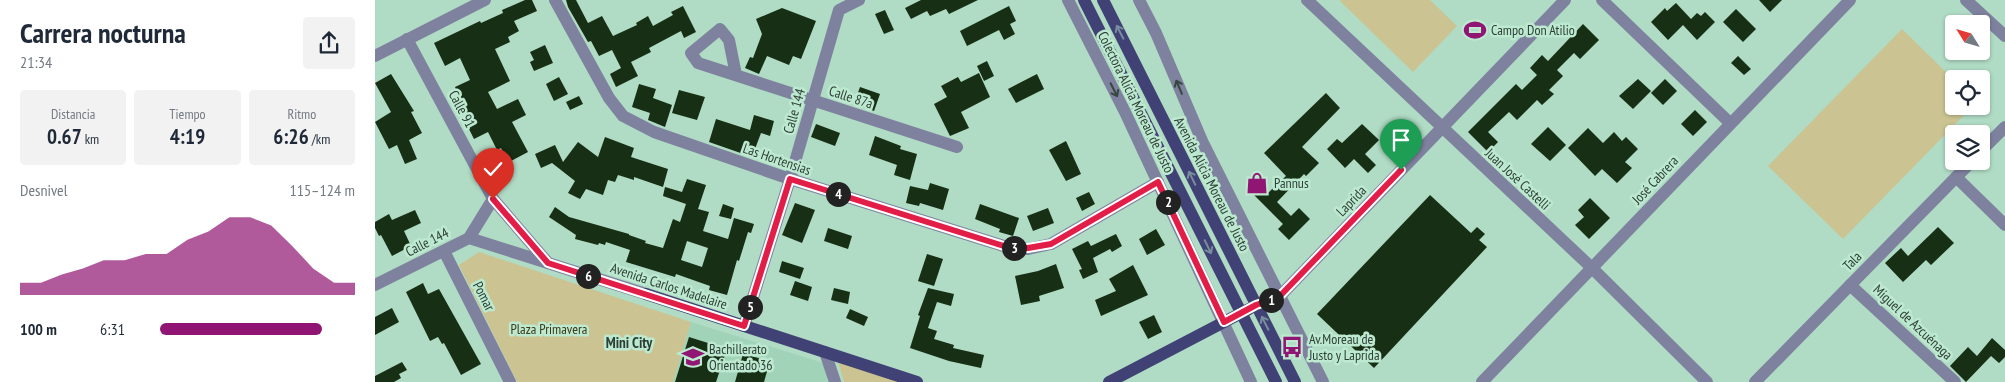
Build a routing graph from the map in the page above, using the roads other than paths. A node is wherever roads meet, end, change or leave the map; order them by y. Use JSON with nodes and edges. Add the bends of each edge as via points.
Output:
{"nodes":[{"id":1,"x":485,"y":0,"type":"edge"},
{"id":2,"x":555,"y":0,"type":"edge"},
{"id":3,"x":859,"y":0,"type":"edge"},
{"id":4,"x":1068,"y":0,"type":"edge"},
{"id":5,"x":1084,"y":0,"type":"edge"},
{"id":6,"x":1103,"y":0,"type":"edge"},
{"id":7,"x":1139,"y":0,"type":"edge"},
{"id":8,"x":1307,"y":0,"type":"edge"},
{"id":9,"x":1565,"y":0,"type":"edge"},
{"id":10,"x":1602,"y":0,"type":"edge"},
{"id":11,"x":1850,"y":0,"type":"edge"},
{"id":12,"x":1965,"y":0,"type":"edge"},
{"id":13,"x":837,"y":5,"type":"edge"},
{"id":14,"x":2005,"y":36,"type":"edge"},
{"id":15,"x":407,"y":40,"type":"junction"},
{"id":16,"x":375,"y":56,"type":"edge"},
{"id":17,"x":736,"y":75,"type":"dead end"},
{"id":18,"x":813,"y":100,"type":"junction"},
{"id":19,"x":1730,"y":123,"type":"junction"},
{"id":20,"x":2005,"y":127,"type":"edge"},
{"id":21,"x":1442,"y":128,"type":"junction"},
{"id":22,"x":1990,"y":143,"type":"edge"},
{"id":23,"x":957,"y":147,"type":"dead end"},
{"id":24,"x":1964,"y":170,"type":"edge"},
{"id":25,"x":1956,"y":178,"type":"junction"},
{"id":26,"x":790,"y":179,"type":"junction"},
{"id":27,"x":1158,"y":182,"type":"junction"},
{"id":28,"x":493,"y":199,"type":"junction"},
{"id":29,"x":2005,"y":225,"type":"edge"},
{"id":30,"x":469,"y":238,"type":"junction"},
{"id":31,"x":444,"y":250,"type":"junction"},
{"id":32,"x":548,"y":263,"type":"junction"},
{"id":33,"x":1592,"y":268,"type":"junction"},
{"id":34,"x":378,"y":282,"type":"edge"},
{"id":35,"x":1850,"y":285,"type":"junction"},
{"id":36,"x":646,"y":294,"type":"joint"},
{"id":37,"x":1279,"y":297,"type":"junction"},
{"id":38,"x":1256,"y":305,"type":"junction"},
{"id":39,"x":1242,"y":313,"type":"junction"},
{"id":40,"x":1224,"y":322,"type":"junction"},
{"id":41,"x":744,"y":326,"type":"junction"},
{"id":42,"x":825,"y":352,"type":"junction"},
{"id":43,"x":510,"y":382,"type":"edge"},
{"id":44,"x":835,"y":382,"type":"edge"},
{"id":45,"x":917,"y":382,"type":"edge"},
{"id":46,"x":1109,"y":382,"type":"edge"},
{"id":47,"x":1251,"y":382,"type":"edge"},
{"id":48,"x":1276,"y":382,"type":"edge"},
{"id":49,"x":1295,"y":382,"type":"edge"},
{"id":50,"x":1323,"y":382,"type":"edge"},
{"id":51,"x":1482,"y":382,"type":"edge"},
{"id":52,"x":1707,"y":382,"type":"edge"},
{"id":53,"x":1755,"y":382,"type":"edge"},
{"id":54,"x":1955,"y":382,"type":"edge"}],
"edges":[{"from":1,"to":15,"type":"street"},
{"from":2,"to":26,"type":"street","name":"Las Hortensias","via":[[609,98],[623,116],[654,132]]},
{"from":3,"to":13,"type":"street","name":"Calle 144"},
{"from":4,"to":27,"type":"street","name":"Colectora Alicia Moreau de Justo","one_way":true},
{"from":5,"to":39,"type":"main road","one_way":true},
{"from":38,"to":6,"type":"main road","name":"Avenida Alicia Moreau de Justo","one_way":true},
{"from":37,"to":7,"type":"street","one_way":true,"via":[[1203,143]]},
{"from":8,"to":21,"type":"street","name":"Juan José Castelli"},
{"from":9,"to":21,"type":"street","name":"Laprida"},
{"from":10,"to":19,"type":"street"},
{"from":11,"to":19,"type":"street","name":"José Cabrera"},
{"from":12,"to":14,"type":"street"},
{"from":13,"to":18,"type":"street","name":"Calle 144"},
{"from":15,"to":16,"type":"street"},
{"from":15,"to":28,"type":"street","name":"Calle 91"},
{"from":17,"to":18,"type":"street","name":"Calle 87a"},
{"from":18,"to":23,"type":"street","name":"Calle 87a"},
{"from":18,"to":26,"type":"street","name":"Calle 144"},
{"from":19,"to":33,"type":"street","name":"José Cabrera"},
{"from":20,"to":22,"type":"street"},
{"from":21,"to":33,"type":"street","name":"Juan José Castelli"},
{"from":21,"to":37,"type":"street","name":"Laprida"},
{"from":24,"to":25,"type":"street","name":"Tala"},
{"from":25,"to":29,"type":"street"},
{"from":25,"to":35,"type":"street","name":"Tala"},
{"from":26,"to":27,"type":"street","name":"Las Hortensias","via":[[1007,247],[1028,248],[1051,244]]},
{"from":26,"to":41,"type":"street","name":"Calle 144"},
{"from":27,"to":40,"type":"street","name":"Colectora Alicia Moreau de Justo"},
{"from":28,"to":30,"type":"street","name":"Calle 144"},
{"from":28,"to":32,"type":"street","name":"Calle 91"},
{"from":30,"to":31,"type":"street","name":"Calle 144"},
{"from":30,"to":32,"type":"street","name":"Avenida Carlos Madelaire"},
{"from":31,"to":34,"type":"street","name":"Calle 144"},
{"from":31,"to":43,"type":"street","name":"Pomar"},
{"from":32,"to":36,"type":"street","name":"Avenida Carlos Madelaire"},
{"from":33,"to":51,"type":"street","name":"José Cabrera"},
{"from":33,"to":52,"type":"street","name":"Juan José Castelli"},
{"from":35,"to":53,"type":"street","name":"Tala"},
{"from":35,"to":54,"type":"street","name":"Miguel de Azcuénaga"},
{"from":36,"to":41,"type":"main road","name":"Avenida Carlos Madelaire"},
{"from":37,"to":38,"type":"street","name":"Laprida"},
{"from":37,"to":50,"type":"street"},
{"from":38,"to":39,"type":"main road"},
{"from":49,"to":38,"type":"main road","name":"Avenida Alicia Moreau de Justo","one_way":true},
{"from":39,"to":40,"type":"main road"},
{"from":39,"to":48,"type":"main road"},
{"from":40,"to":46,"type":"main road"},
{"from":40,"to":47,"type":"street","name":"Colectora Alicia Moreau de Justo"},
{"from":41,"to":42,"type":"main road","name":"Avenida Carlos Madelaire"},
{"from":42,"to":44,"type":"street"},
{"from":42,"to":45,"type":"main road","name":"Avenida Carlos Madelaire"}]}
